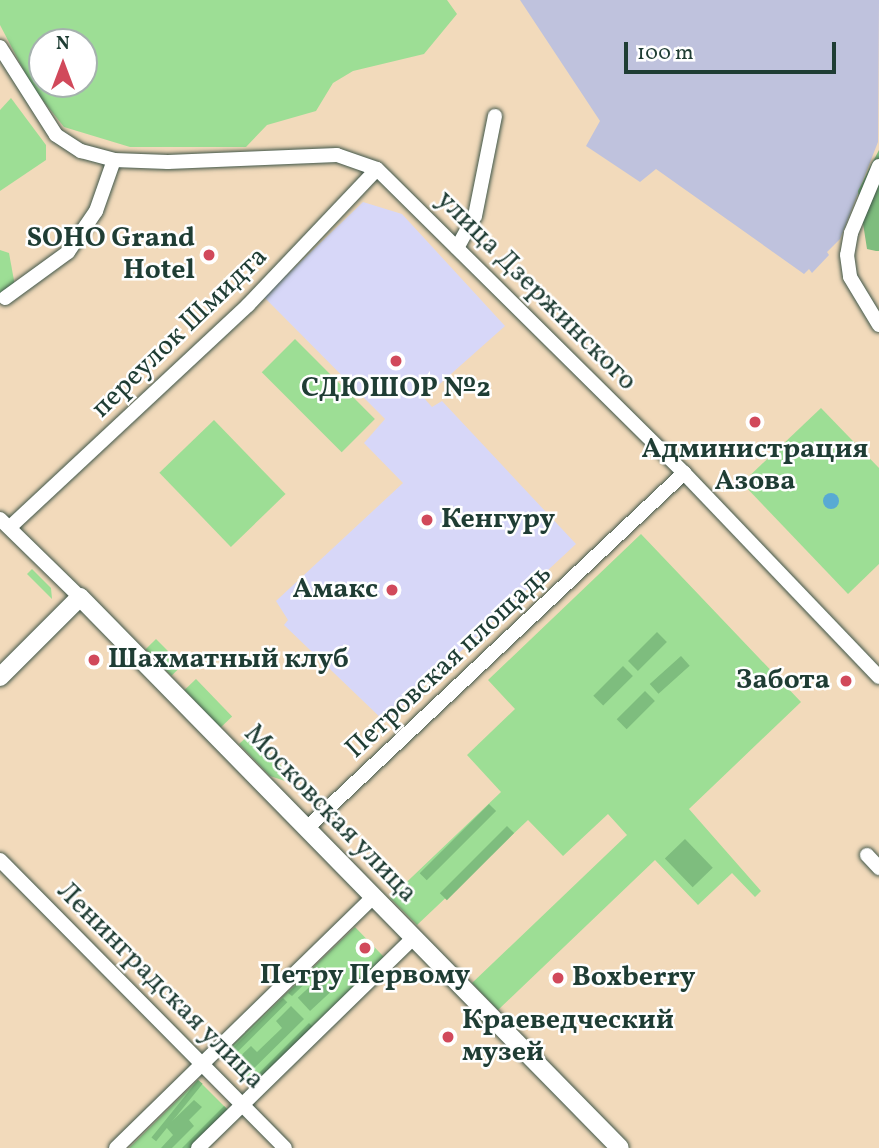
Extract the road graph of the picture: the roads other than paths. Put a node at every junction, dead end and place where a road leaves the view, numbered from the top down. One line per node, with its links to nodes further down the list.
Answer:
1 (0, 47): 3 (street, улица Дзержинского)
2 (495, 116): 6 (street)
3 (114, 160): 5 (street, улица Дзержинского); 7 (street)
4 (879, 166): 8 (street)
5 (377, 169): 6 (street, улица Дзержинского); 10 (street, переулок Шмидта)
6 (457, 248): 9 (street, улица Дзержинского)
7 (5, 298)
8 (879, 325)
9 (684, 472): 13 (street, улица Дзержинского); 14 (street, Петровская площадь)
10 (6, 523): 11 (street, Московская улица)
11 (80, 597): 12 (main road); 14 (main road, Московская улица)
12 (0, 677)
13 (879, 677)
14 (307, 828): 18 (main road, Московская улица)
15 (867, 855): 17 (street)
16 (0, 860): 20 (street, Ленинградская улица)
17 (879, 868)
18 (373, 897): 19 (main road, Московская улица); 20 (street)
19 (413, 938): 21 (street); 25 (main road, Московская улица)
20 (202, 1064): 21 (street, Ленинградская улица); 22 (street)
21 (243, 1105): 23 (street); 24 (street, Ленинградская улица)
22 (116, 1148)
23 (198, 1148)
24 (285, 1148)
25 (620, 1148)

